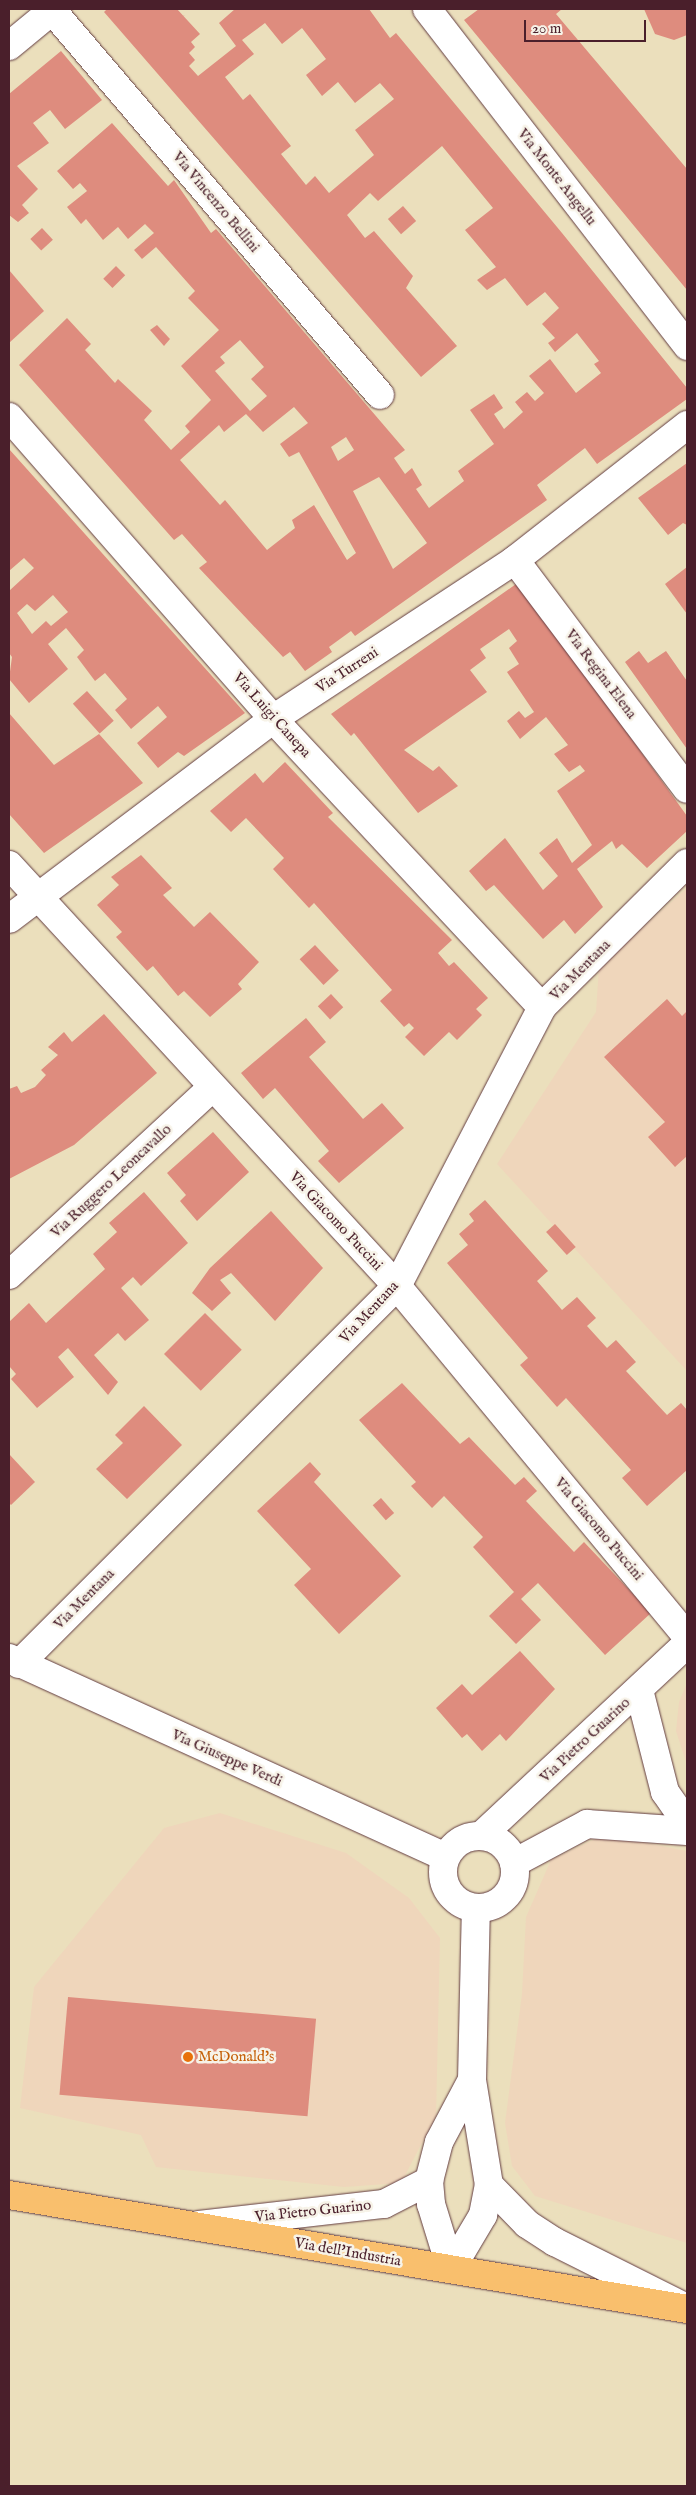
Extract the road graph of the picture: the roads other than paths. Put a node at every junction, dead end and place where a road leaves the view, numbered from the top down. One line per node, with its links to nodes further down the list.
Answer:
1 (52, 9): 3 (street); 5 (street, Via Vincenzo Bellini)
2 (431, 10): 4 (street, Via Monte Angellu)
3 (9, 46)
4 (687, 346)
5 (380, 395)
6 (9, 417): 9 (street, Via Luigi Canepa)
7 (687, 424): 8 (street, Via Turreni)
8 (515, 560): 9 (street, Via Turreni); 10 (street, Via Regina Elena)
9 (273, 719): 13 (street, Via Turreni); 15 (street, Via Luigi Canepa)
10 (687, 789)
11 (687, 863): 15 (street, Via Mentana)
12 (9, 865): 13 (street, Via Giacomo Puccini)
13 (39, 899): 14 (street, Via Turreni); 16 (street, Via Giacomo Puccini)
14 (9, 920)
15 (542, 1008): 18 (street, Via Mentana)
16 (213, 1088): 17 (street, Via Ruggero Leoncavallo); 18 (street, Via Giacomo Puccini)
17 (9, 1275)
18 (396, 1286): 19 (street, Via Giacomo Puccini); 21 (street, Via Mentana)
19 (687, 1636)
20 (687, 1644): 22 (street, Via Pietro Guarino)
21 (14, 1661): 26 (street, Via Giuseppe Verdi)
22 (639, 1690): 23 (street); 25 (street, Via Pietro Guarino)
23 (687, 1823)
24 (687, 1831): 27 (street)
25 (482, 1836): 26 (street); 27 (street)
26 (446, 1857): 28 (street)
27 (514, 1863): 28 (street)
28 (476, 1908): 29 (street)
29 (472, 2080): 30 (street); 31 (street)
30 (429, 2181): 33 (street, Via Pietro Guarino); 34 (street)
31 (489, 2185): 34 (street); 35 (street)
32 (9, 2195): 33 (main road, Via dell'Industria)
33 (193, 2226): 34 (main road, Via dell'Industria)
34 (452, 2269): 35 (main road, Via dell'Industria)
35 (687, 2308)

